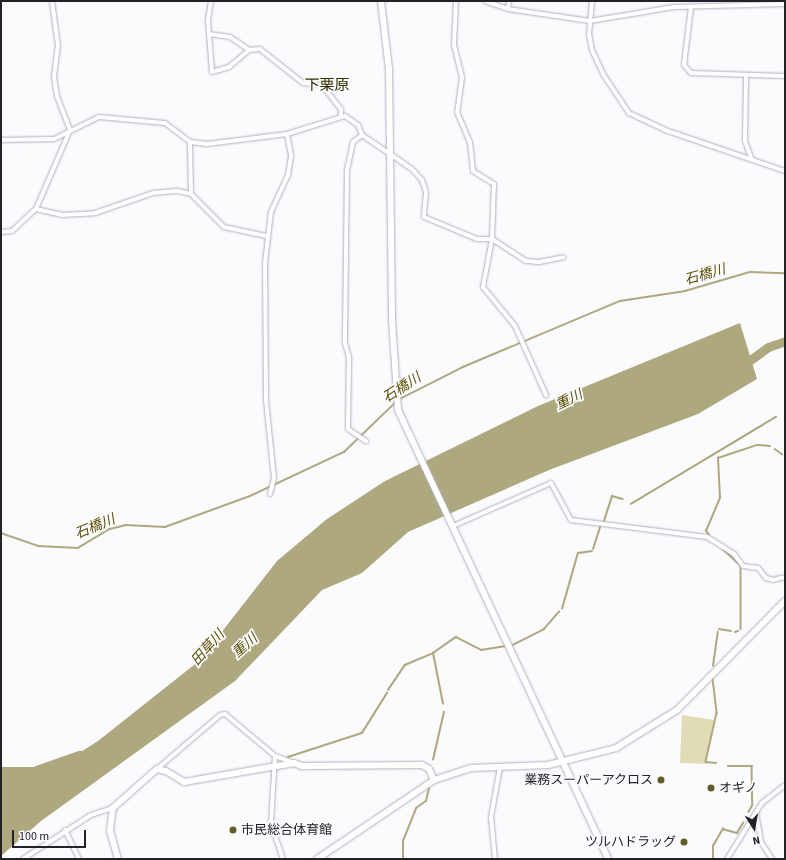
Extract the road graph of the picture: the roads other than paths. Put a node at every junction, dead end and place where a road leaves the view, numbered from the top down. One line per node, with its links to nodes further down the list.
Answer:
1 (52, 1): 18 (street)
2 (211, 1): 13 (street)
3 (381, 1): 23 (street)
4 (456, 1): 30 (street)
5 (485, 1): 11 (street)
6 (509, 1): 11 (street)
7 (592, 1): 12 (street)
8 (766, 3): 9 (street); 10 (street)
9 (785, 4)
10 (691, 7): 12 (street); 16 (street)
11 (508, 9): 12 (street)
12 (590, 21): 24 (street)
13 (209, 34): 14 (street); 14 (street)
14 (249, 50): 17 (street)
15 (785, 76): 16 (street)
16 (746, 77): 24 (street)
17 (341, 115): 19 (street); 20 (street)
18 (70, 130): 21 (street); 22 (street); 27 (street)
19 (287, 134): 22 (street); 29 (street)
20 (362, 135): 23 (street); 33 (street)
21 (1, 140)
22 (190, 142): 26 (street)
23 (389, 153): 30 (street); 35 (street)
24 (752, 160): 25 (street)
25 (785, 172)
26 (191, 194): 27 (street); 29 (street)
27 (36, 209): 28 (street)
28 (1, 232)
29 (266, 236): 34 (street)
30 (492, 239): 31 (street); 32 (street)
31 (564, 257)
32 (546, 395)
33 (366, 441)
34 (270, 494)
35 (452, 526): 36 (street); 39 (street)
36 (785, 577)
37 (785, 601): 39 (street)
38 (275, 756): 40 (street); 41 (street); 43 (street)
39 (563, 762): 42 (street); 55 (street)
40 (294, 763): 41 (street); 44 (street)
41 (276, 765): 43 (street); 52 (street)
42 (500, 767): 44 (street); 54 (street)
43 (156, 769): 46 (street)
44 (434, 780): 53 (street)
45 (785, 785): 47 (street)
46 (113, 808): 48 (street); 51 (street)
47 (756, 812): 56 (street); 57 (street)
48 (66, 830): 49 (street); 50 (street)
49 (23, 859)
50 (79, 859)
51 (118, 859)
52 (283, 859)
53 (317, 859)
54 (495, 859)
55 (608, 859)
56 (727, 859)
57 (772, 859)

